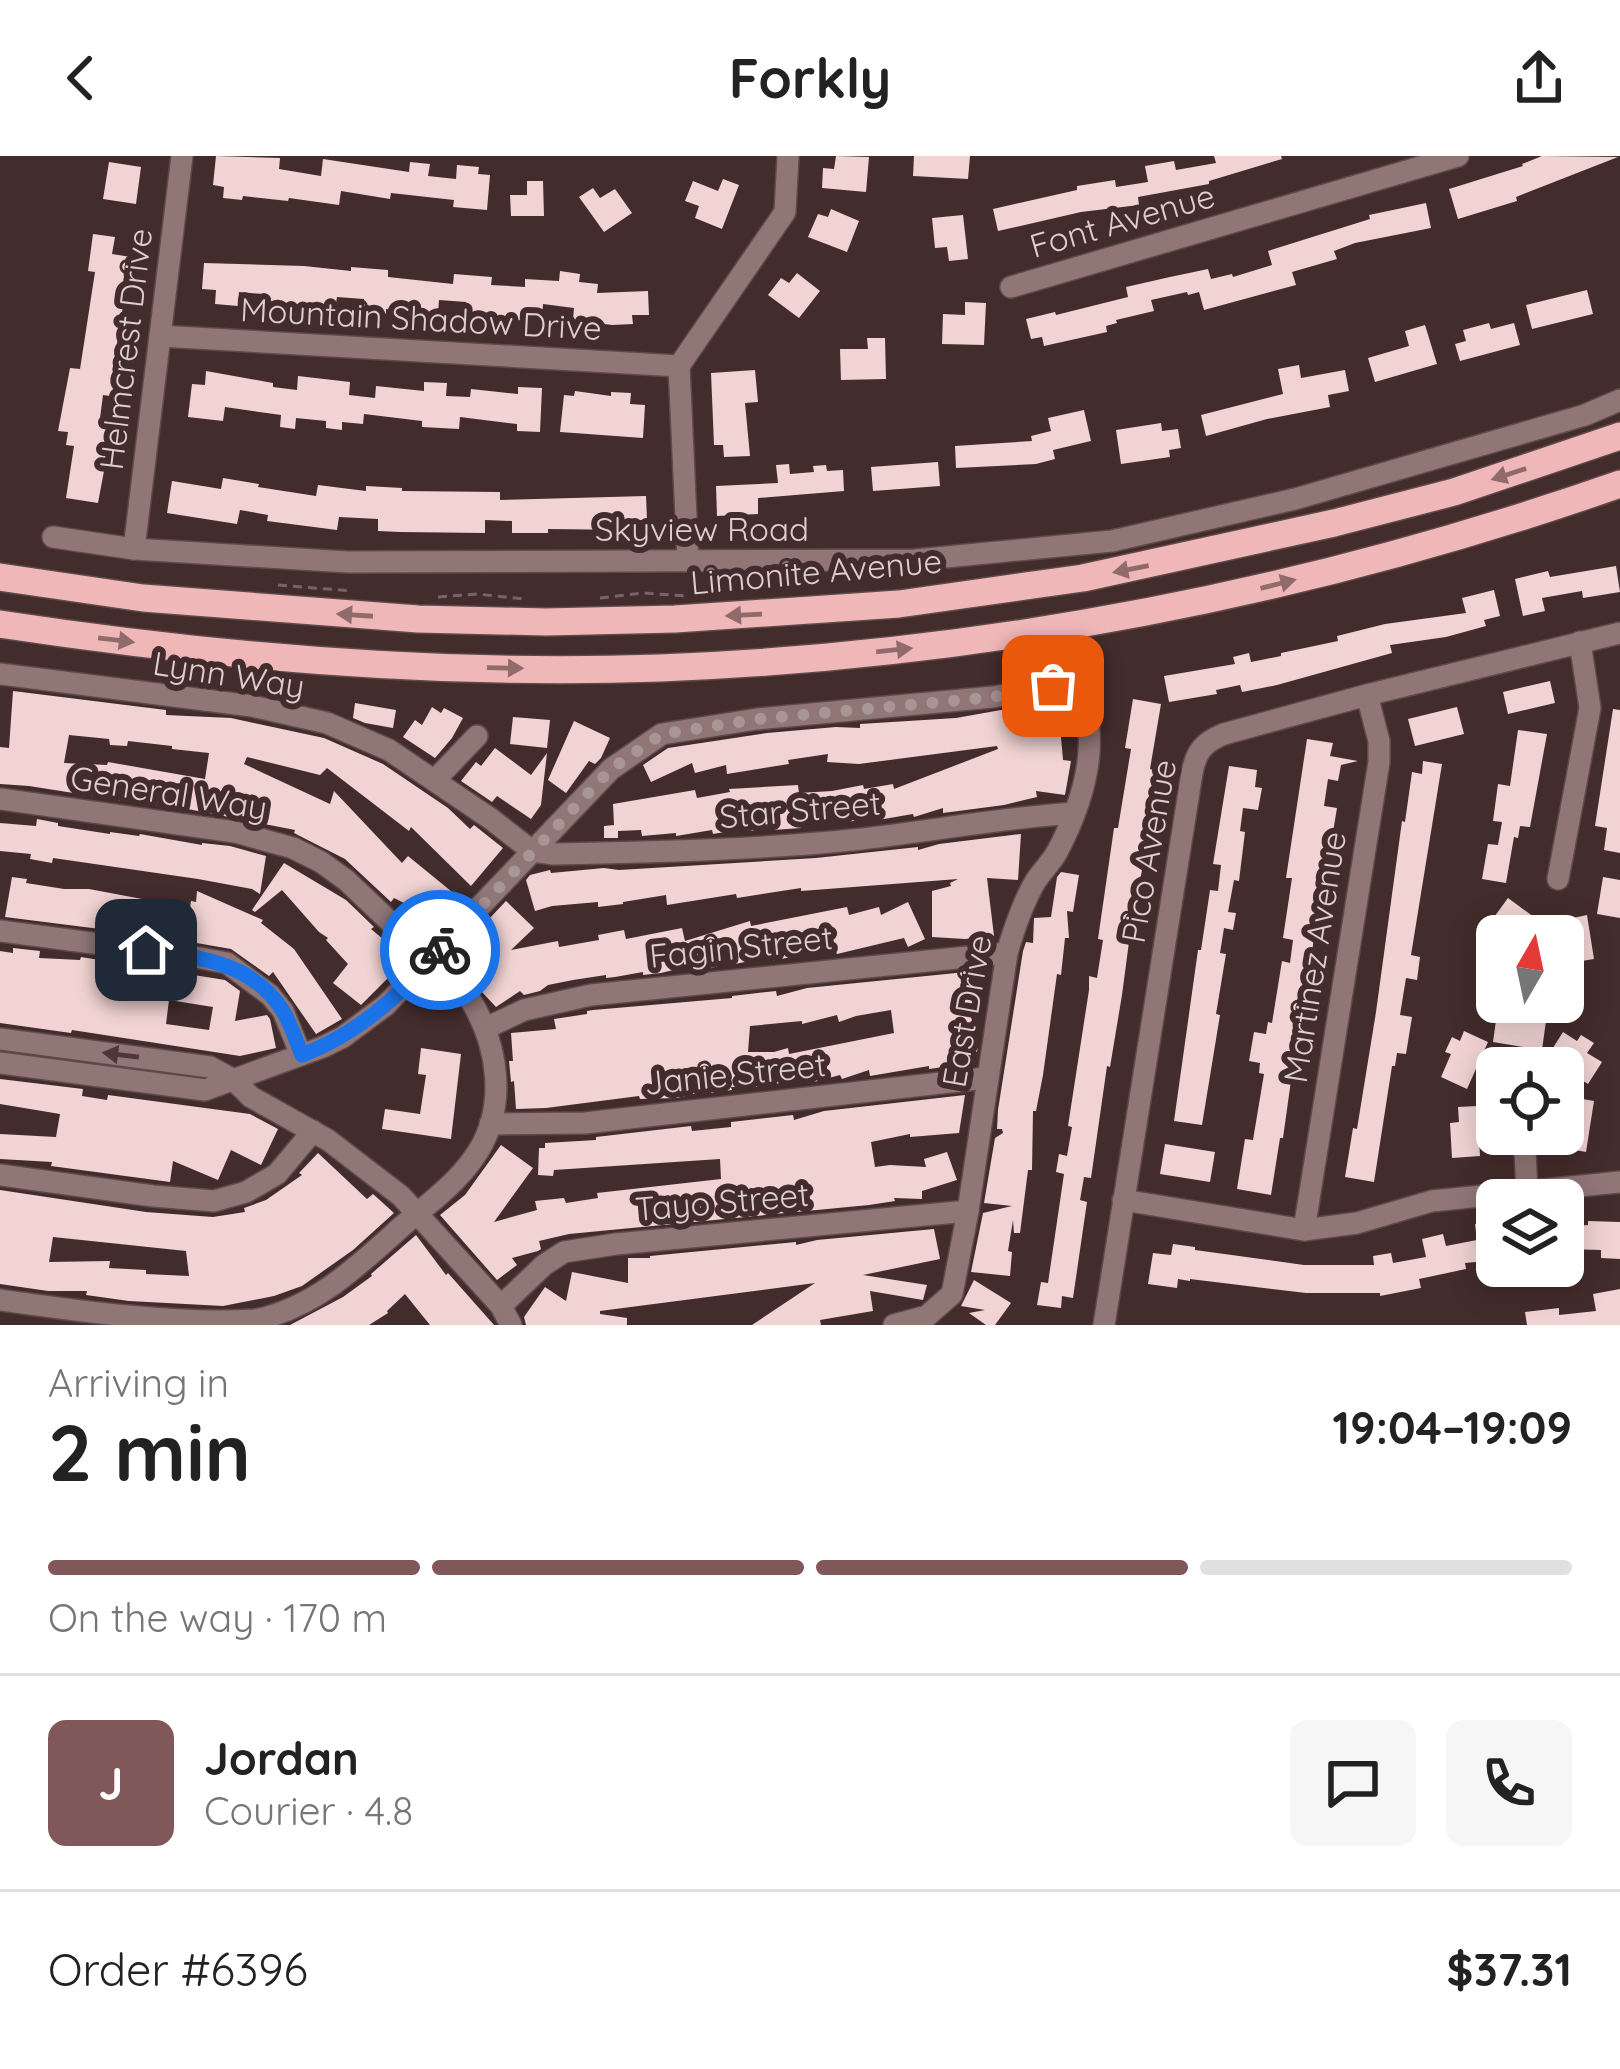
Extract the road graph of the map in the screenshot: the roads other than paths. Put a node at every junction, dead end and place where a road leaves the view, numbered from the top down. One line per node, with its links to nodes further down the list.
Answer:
1 (182, 156): 5 (street, Helmcrest Drive)
2 (788, 156): 6 (street)
3 (1458, 156): 4 (street, Font Avenue)
4 (1011, 287)
5 (160, 336): 6 (street, Mountain Shadow Drive); 11 (street, Helmcrest Drive)
6 (679, 367): 12 (street)
7 (1620, 400): 12 (street, Skyview Road)
8 (1620, 436): 13 (main road, Limonite Avenue, one-way to 13)
9 (1620, 484): 14 (main road, one-way to 9)
10 (53, 537): 11 (street, Skyview Road)
11 (134, 549): 12 (street, Skyview Road)
12 (688, 561)
13 (0, 577)
14 (0, 624)
15 (1620, 633): 16 (street, Pico Avenue)
16 (1580, 642): 18 (street, Pico Avenue); 24 (street)
17 (0, 674): 20 (street, Lynn Way)
18 (1367, 695): 40 (street, Pico Avenue); 43 (street, Martinez Avenue)
19 (477, 736): 20 (street)
20 (435, 780): 23 (street, Lynn Way)
21 (0, 800): 27 (street, General Way)
22 (1074, 814): 23 (street, Star Street); 23 (street, East Drive); 26 (street, East Drive)
23 (532, 851): 27 (street)
24 (1558, 879)
25 (0, 931): 30 (street)
26 (1007, 953): 28 (street, Fagin Street); 32 (street, East Drive)
27 (432, 959): 28 (street, General Way); 30 (street)
28 (486, 1028): 34 (street)
29 (0, 1039): 33 (street, one-way to 29)
30 (302, 1055): 33 (street)
31 (0, 1063): 33 (street)
32 (986, 1078): 34 (street, Janie Street); 41 (street, East Drive)
33 (234, 1080): 35 (street)
34 (490, 1124): 42 (street)
35 (313, 1131): 36 (street); 42 (street)
36 (0, 1174)
37 (1620, 1182): 38 (street)
38 (1584, 1185)
39 (1476, 1196): 43 (street)
40 (1123, 1200): 43 (street); 47 (street, Pico Avenue)
41 (968, 1210): 45 (street, Tayo Street); 46 (street, East Drive)
42 (418, 1213): 44 (street); 45 (street)
43 (1304, 1230)
44 (0, 1300)
45 (506, 1316)
46 (894, 1325)
47 (1104, 1325)

